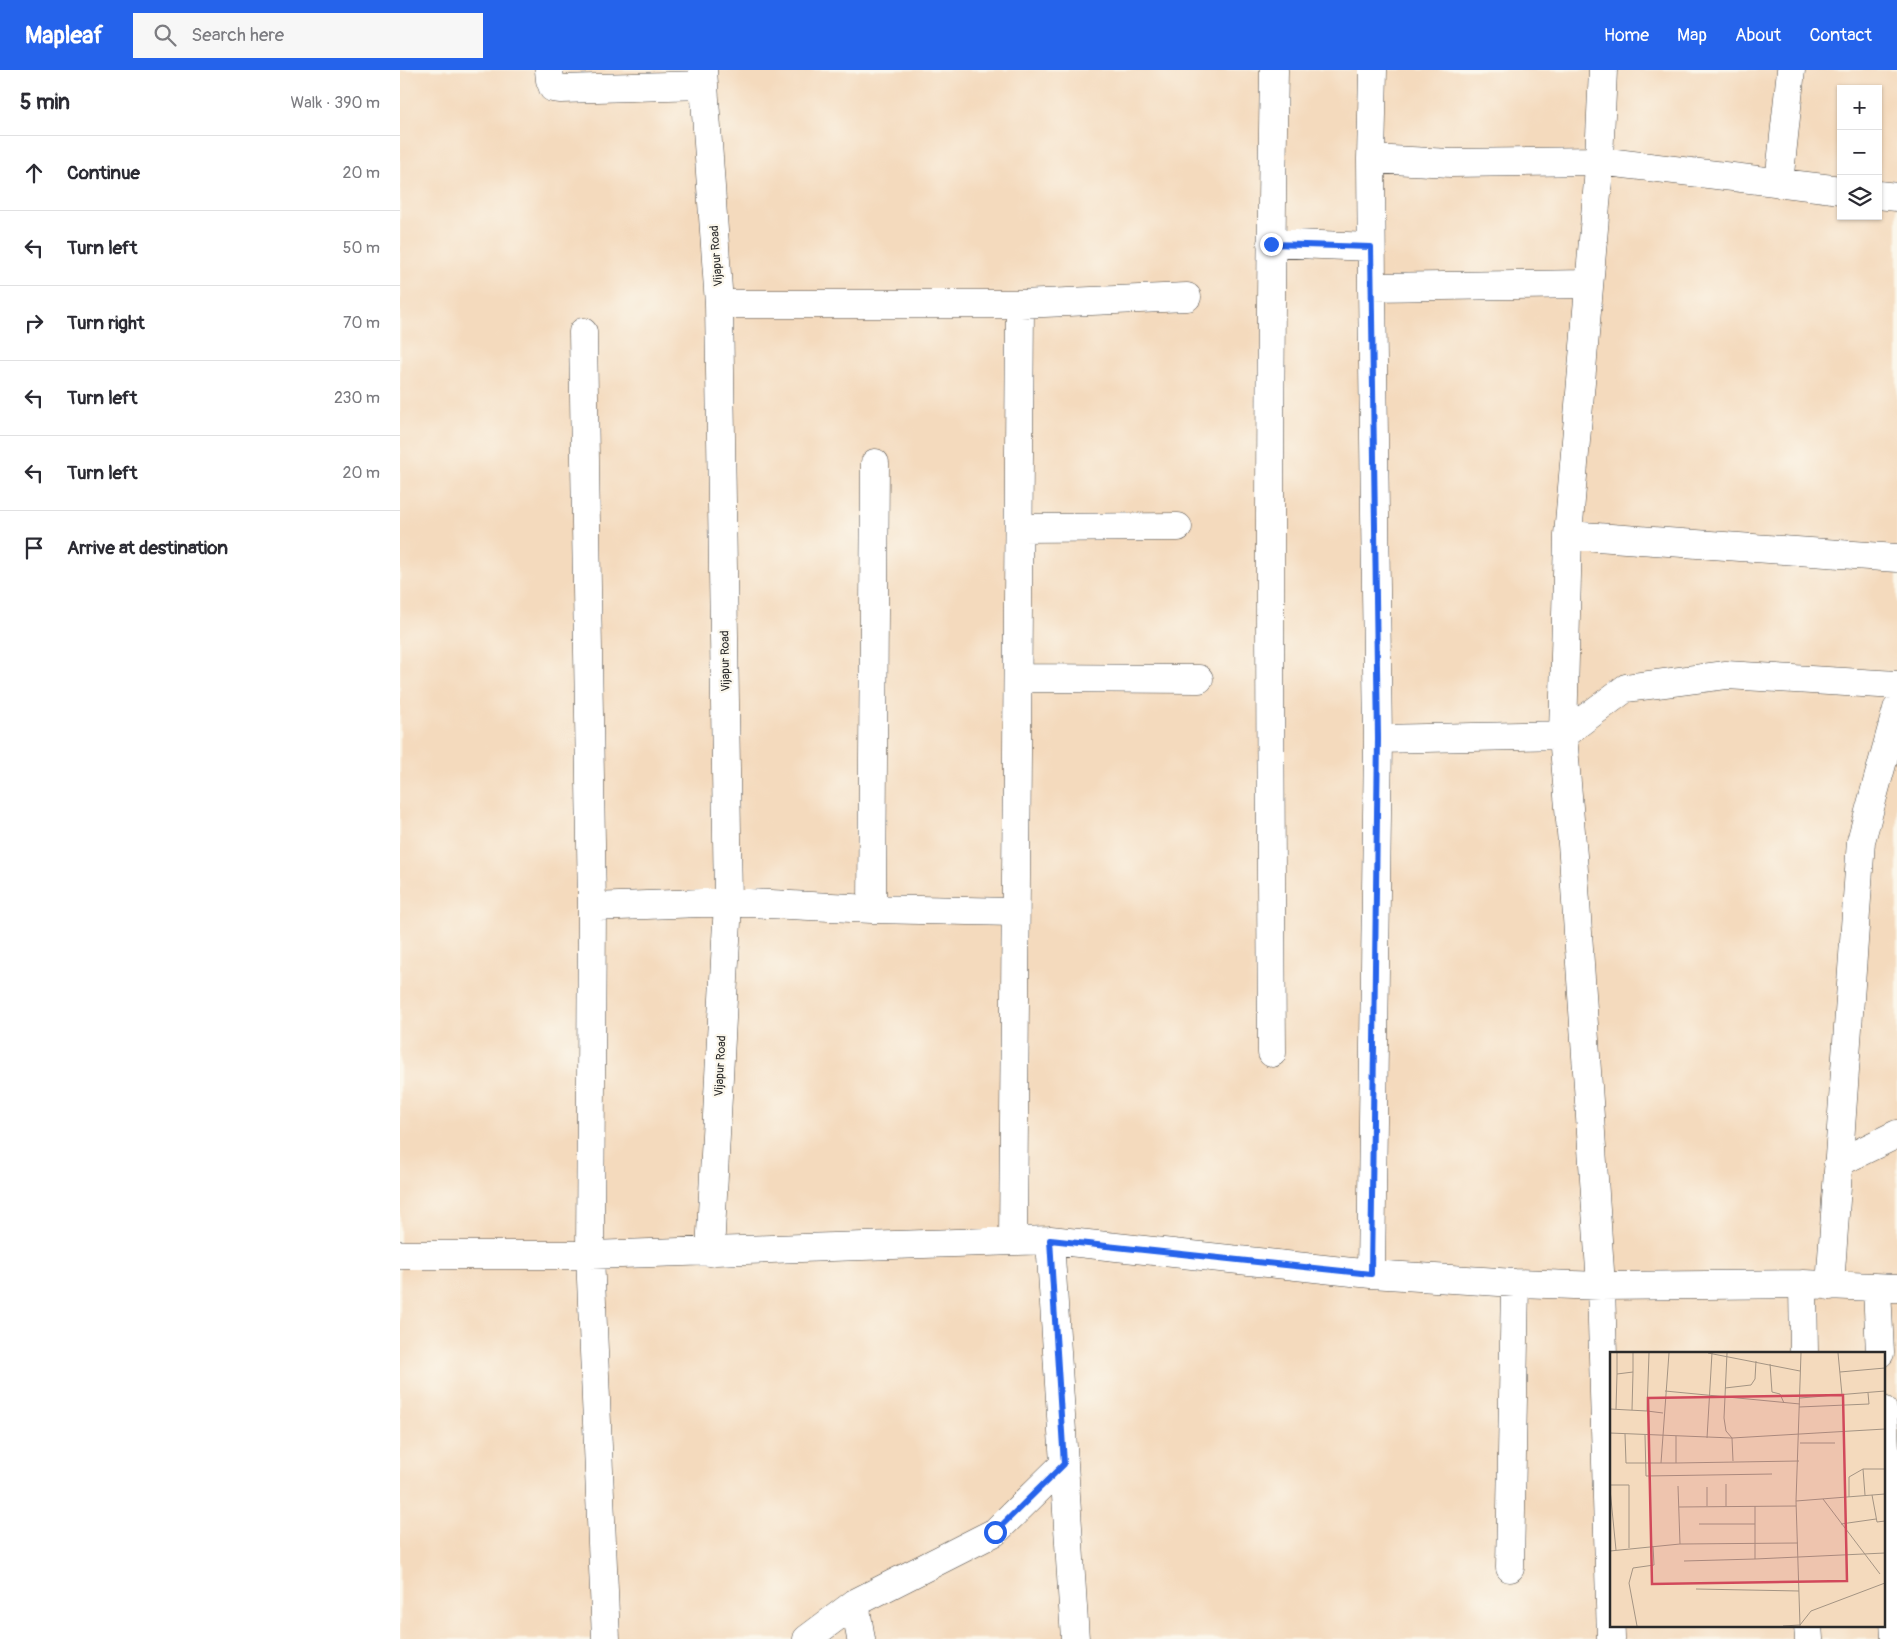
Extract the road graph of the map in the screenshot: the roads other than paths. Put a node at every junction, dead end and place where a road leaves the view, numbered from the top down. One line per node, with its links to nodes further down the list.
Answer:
1 (549, 70): 6 (street)
2 (1274, 70): 13 (street)
3 (1373, 70): 7 (street)
4 (1603, 70): 8 (street)
5 (1791, 70): 9 (street)
6 (703, 77): 18 (street, Vijapur Road)
7 (1371, 159): 8 (street); 14 (street)
8 (1598, 161): 9 (street); 15 (street)
9 (1779, 183): 10 (street)
10 (1837, 190)
11 (1882, 195): 12 (street)
12 (1897, 197)
13 (1271, 244): 14 (street); 36 (street)
14 (1371, 247): 16 (street)
15 (1589, 284): 16 (street); 24 (street)
16 (1372, 286): 31 (street)
17 (1187, 297): 19 (street)
18 (719, 304): 19 (street); 32 (street, Vijapur Road)
19 (1020, 304): 23 (street)
20 (584, 332): 33 (street)
21 (875, 463): 34 (street)
22 (1178, 527): 23 (street)
23 (1020, 528): 26 (street)
24 (1568, 535): 25 (street); 30 (street)
25 (1897, 558)
26 (1018, 678): 27 (street); 35 (street)
27 (1199, 679)
28 (1897, 685): 30 (street)
29 (1897, 708): 38 (street)
30 (1563, 735): 31 (street); 47 (street)
31 (1378, 738): 44 (street)
32 (728, 902): 33 (street); 34 (street); 41 (street, Vijapur Road)
33 (592, 907): 43 (street)
34 (872, 909): 35 (street)
35 (1014, 912): 40 (street)
36 (1272, 1053)
37 (1897, 1134): 38 (street)
38 (1838, 1163): 48 (street)
39 (1050, 1240): 40 (street); 44 (street); 53 (street)
40 (1013, 1241): 41 (street)
41 (710, 1252): 43 (street)
42 (400, 1255): 43 (street)
43 (590, 1255): 60 (street)
44 (1371, 1274): 45 (street)
45 (1515, 1283): 47 (street); 54 (street)
46 (1803, 1284): 47 (street); 48 (street); 50 (street)
47 (1601, 1286): 56 (street)
48 (1830, 1286): 49 (street)
49 (1887, 1288): 51 (street)
50 (1804, 1352)
51 (1880, 1352)
52 (1884, 1428): 59 (street)
53 (1064, 1464): 55 (street); 63 (street)
54 (1510, 1568)
55 (855, 1603): 61 (street); 62 (street)
56 (1610, 1604)
57 (1611, 1626): 64 (street)
58 (1808, 1626): 65 (street)
59 (1895, 1630)
60 (606, 1639)
61 (807, 1639)
62 (861, 1639)
63 (1075, 1639)
64 (1611, 1639)
65 (1809, 1639)

